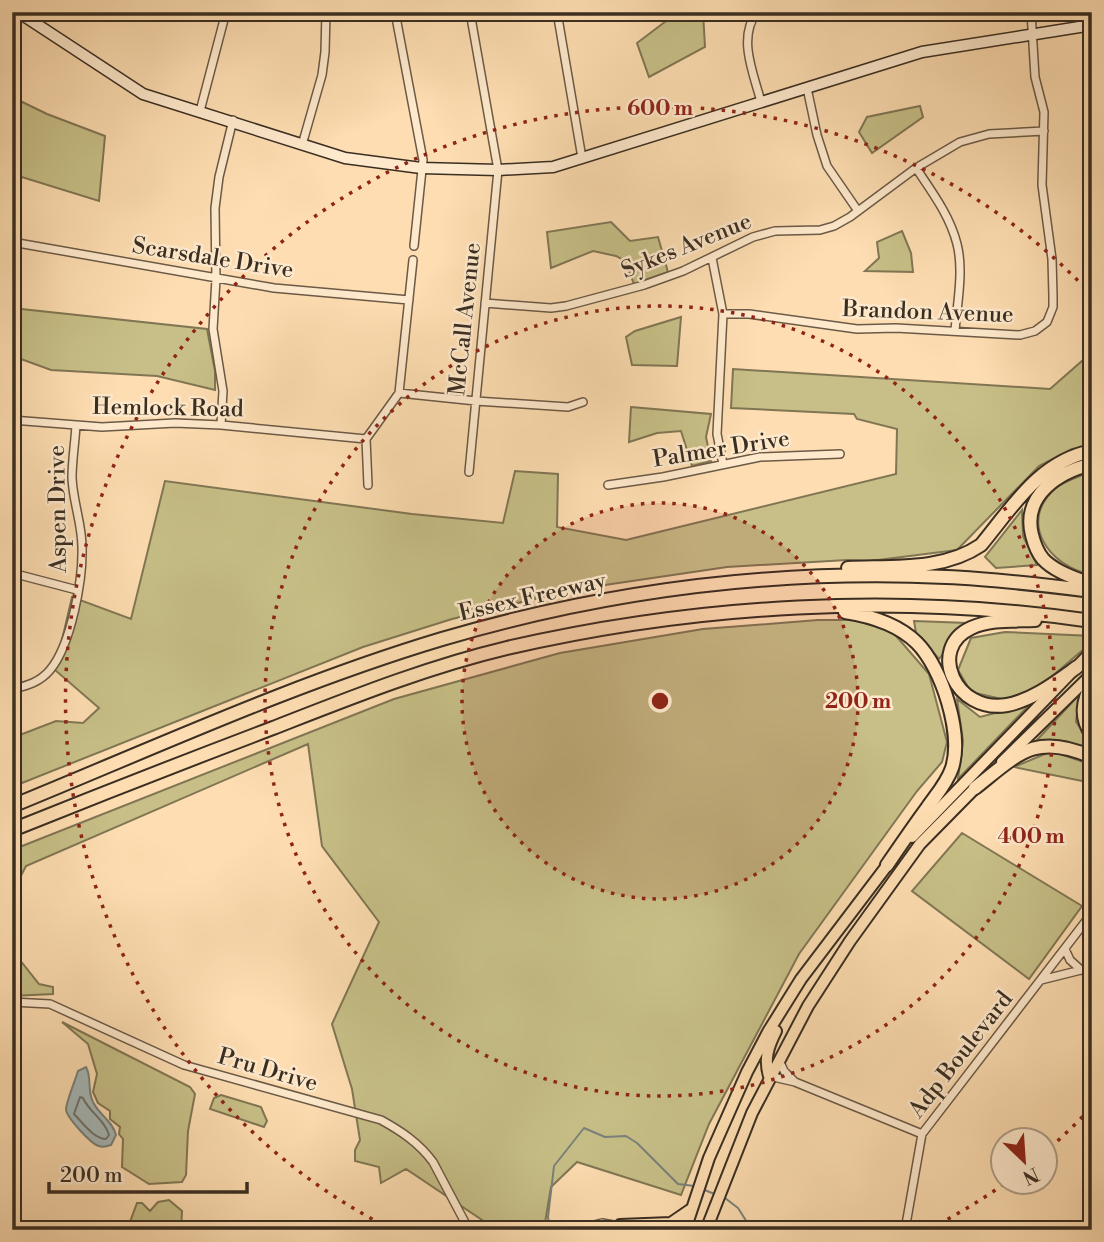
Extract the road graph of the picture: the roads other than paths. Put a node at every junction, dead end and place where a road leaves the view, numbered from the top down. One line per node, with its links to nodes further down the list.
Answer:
1 (18, 12): 14 (street)
2 (226, 12): 14 (street)
3 (326, 12): 17 (street)
4 (395, 12): 19 (street)
5 (470, 12): 21 (street, McCall Avenue)
6 (585, 12): 9 (street)
7 (757, 12): 13 (street)
8 (1031, 12): 11 (street, Brandon Avenue)
9 (557, 15): 18 (street)
10 (1092, 24): 11 (street)
11 (1033, 34): 12 (street); 16 (street, Brandon Avenue)
12 (807, 88): 13 (street); 22 (street)
13 (761, 102): 18 (street)
14 (200, 111): 15 (street)
15 (233, 120): 17 (street); 27 (street)
16 (1044, 131): 20 (street, Sykes Avenue); 31 (street, Brandon Avenue)
17 (302, 145): 19 (street)
18 (582, 158): 21 (street)
19 (421, 168): 21 (street); 24 (street)
20 (916, 168): 22 (street, Sykes Avenue); 31 (street)
21 (498, 170): 29 (street, McCall Avenue)
22 (858, 211): 25 (street, Sykes Avenue)
23 (12, 242): 27 (street, Scarsdale Drive)
24 (414, 246)
25 (712, 258): 29 (street, Sykes Avenue); 30 (street)
26 (413, 260): 28 (street)
27 (216, 279): 28 (street, Scarsdale Drive); 37 (street)
28 (409, 300): 32 (street)
29 (485, 303): 33 (street, McCall Avenue)
30 (723, 314): 31 (street, Brandon Avenue); 41 (street)
31 (955, 331)
32 (398, 393): 33 (street); 38 (street)
33 (476, 401): 34 (street); 43 (street, McCall Avenue)
34 (583, 402)
35 (12, 419): 36 (street, Hemlock Road)
36 (76, 425): 37 (street, Hemlock Road); 49 (street, Aspen Drive)
37 (221, 425): 38 (street, Hemlock Road)
38 (366, 439): 44 (street)
39 (1092, 451): 47 (highway)
40 (840, 454): 41 (street, Palmer Drive)
41 (723, 464): 45 (street, Palmer Drive)
42 (1092, 464): 48 (highway)
43 (469, 472)
44 (368, 485)
45 (608, 485)
46 (12, 573): 49 (street)
47 (741, 581): 50 (highway, Essex Freeway); 62 (highway, Essex Freeway)
48 (1092, 585)
49 (77, 590): 58 (street, Aspen Drive)
50 (1092, 591)
51 (768, 609): 52 (highway, Essex Freeway); 63 (highway, Essex Freeway); 64 (highway)
52 (1076, 619): 53 (highway, Essex Freeway); 55 (highway)
53 (1092, 621)
54 (1092, 651): 55 (main road)
55 (1077, 667): 64 (main road)
56 (1092, 674): 61 (main road)
57 (1092, 682): 59 (highway)
58 (12, 689)
59 (1092, 735)
60 (1092, 757): 61 (highway)
61 (975, 788): 73 (main road)
62 (12, 806)
63 (12, 830)
64 (887, 865): 68 (main road)
65 (1092, 905): 66 (street, Adp Boulevard)
66 (1090, 917): 67 (street, Adp Boulevard)
67 (1065, 949): 69 (street); 71 (street, Adp Boulevard)
68 (823, 950): 74 (main road); 77 (main road)
69 (1081, 970): 70 (street); 71 (street)
70 (1092, 972)
71 (1041, 981): 76 (street, Adp Boulevard)
72 (12, 1002): 80 (street, Pru Drive)
73 (779, 1059): 74 (main road); 75 (street)
74 (769, 1076): 75 (street); 79 (main road)
75 (794, 1082): 76 (street)
76 (922, 1134): 84 (street, Adp Boulevard)
77 (692, 1208): 78 (main road); 83 (main road)
78 (620, 1225): 81 (street); 82 (street)
79 (709, 1226)
80 (469, 1230)
81 (573, 1230)
82 (642, 1230)
83 (685, 1230)
84 (905, 1230)

